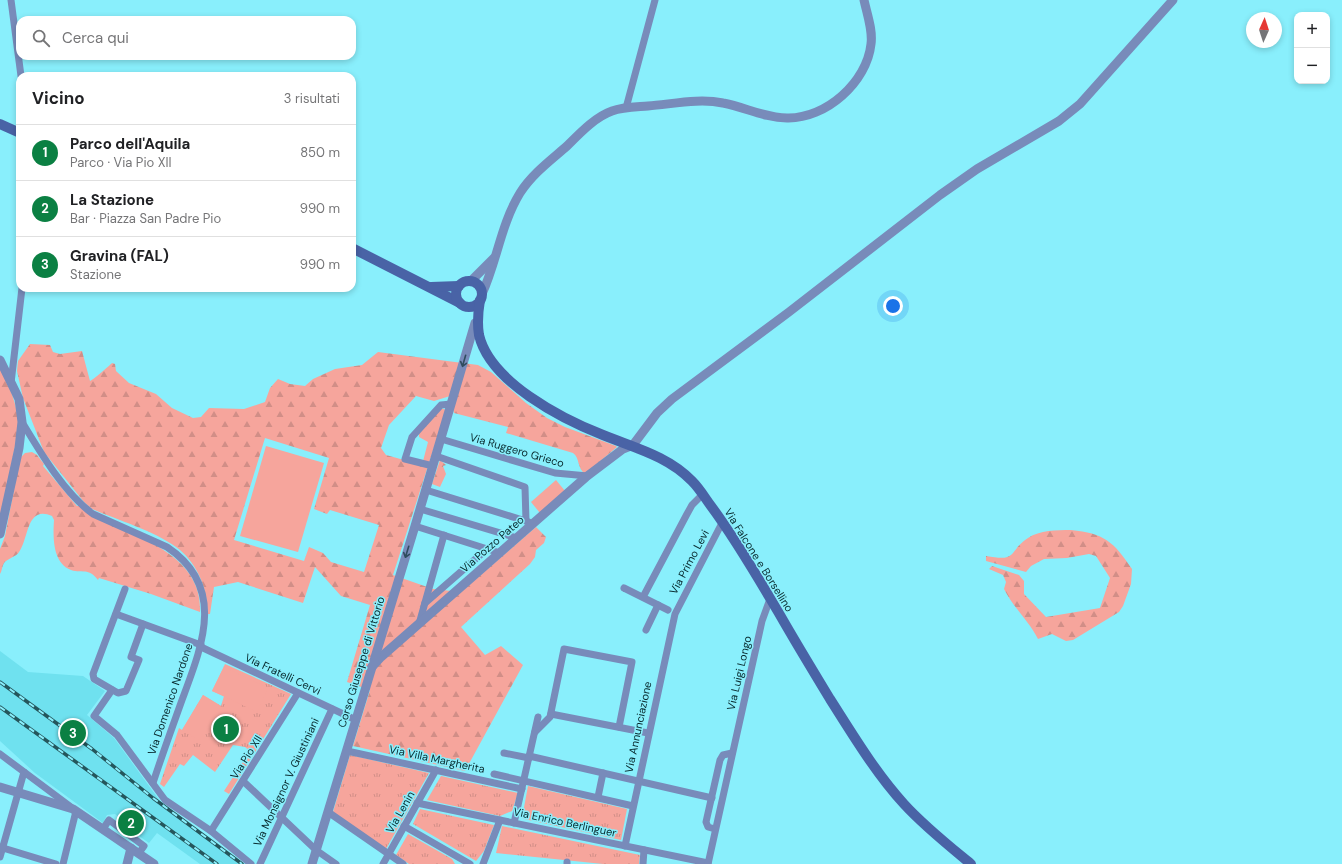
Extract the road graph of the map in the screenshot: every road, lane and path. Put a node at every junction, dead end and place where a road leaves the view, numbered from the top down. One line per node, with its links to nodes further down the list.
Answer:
1 (11, 0): 5 (street)
2 (655, 0): 8 (street)
3 (864, 0): 8 (street)
4 (1173, 0): 25 (street)
5 (16, 38)
6 (19, 60): 7 (street)
7 (20, 72)
8 (626, 108): 12 (street)
9 (0, 124): 10 (main road)
10 (16, 131)
11 (356, 250): 15 (main road)
12 (495, 257): 13 (street); 17 (street)
13 (471, 282): 14 (main road); 17 (main road)
14 (459, 286): 15 (main road); 18 (main road)
15 (428, 287): 18 (main road)
16 (22, 292): 21 (street)
17 (481, 297): 18 (main road); 19 (main road, Via Falcone e Borsellino)
18 (462, 304): 19 (main road, Via Falcone e Borsellino)
19 (477, 326): 22 (street, Corso Giuseppe di Vittorio, one-way to 22); 25 (main road, Via Falcone e Borsellino)
20 (0, 360): 21 (street)
21 (12, 383): 23 (street)
22 (451, 404): 24 (street, Corso Giuseppe di Vittorio); 27 (street)
23 (22, 422): 35 (street); 52 (street, Via Domenico Nardone)
24 (441, 439): 26 (street, Corso Giuseppe di Vittorio); 28 (street, Via Ruggero Grieco)
25 (633, 445): 28 (street, Via Pozzo Pateo); 30 (main road, Via Falcone e Borsellino)
26 (436, 456): 27 (street, Corso Giuseppe di Vittorio); 33 (street)
27 (433, 466): 29 (street, Corso Giuseppe di Vittorio)
28 (588, 476): 33 (street, Via Pozzo Pateo)
29 (426, 490): 31 (street, Corso Giuseppe di Vittorio); 33 (street)
30 (703, 494): 32 (main road, Via Falcone e Borsellino); 42 (street)
31 (420, 509): 34 (street, Corso Giuseppe di Vittorio); 37 (street)
32 (723, 521): 43 (main road, Via Falcone e Borsellino); 48 (street, Via Primo Levi)
33 (530, 522): 37 (street, Via Pozzo Pateo)
34 (415, 526): 36 (street); 53 (street, Corso Giuseppe di Vittorio, one-way to 53)
35 (0, 534)
36 (444, 535): 38 (street); 44 (street)
37 (517, 538): 39 (street, Via Pozzo Pateo)
38 (487, 549): 39 (street); 44 (street, Via Pozzo Pateo)
39 (500, 553): 50 (street, Via Pozzo Pateo)
40 (624, 588): 42 (street)
41 (125, 589): 47 (street)
42 (643, 597): 45 (street)
43 (770, 599): 65 (street, Via Luigi Longo); 113 (main road, Via Falcone e Borsellino)
44 (425, 603): 50 (street)
45 (658, 605): 46 (street); 51 (street)
46 (668, 610)
47 (116, 614): 49 (street, Via Fratelli Cervi); 54 (street)
48 (675, 614): 62 (street, Via Annunciazione)
49 (143, 624): 52 (street, Via Fratelli Cervi); 54 (street)
50 (419, 624): 53 (street, Via Pozzo Pateo)
51 (646, 630)
52 (201, 646): 55 (street, Via Fratelli Cervi); 75 (street, Via Domenico Nardone)
53 (371, 668): 59 (street, Corso Giuseppe di Vittorio)
54 (112, 690): 75 (street)
55 (298, 693): 56 (street, Via Fratelli Cervi); 72 (street, Via Pio XII)
56 (332, 709): 59 (street, Via Fratelli Cervi); 85 (street, Via Monsignor V. Giustiniani)
57 (551, 714): 60 (street); 60 (street); 61 (street)
58 (538, 717): 61 (street)
59 (356, 720): 63 (street, Corso Giuseppe di Vittorio)
60 (619, 727): 62 (street)
61 (535, 732): 67 (street)
62 (648, 733): 74 (street, Via Annunciazione)
63 (347, 751): 68 (street, Via Villa Margherita); 84 (street, Corso Giuseppe di Vittorio)
64 (504, 753): 67 (street)
65 (732, 753): 80 (street); 89 (street, Via Luigi Longo)
66 (0, 754): 69 (street)
67 (529, 757): 70 (street); 73 (street)
68 (436, 770): 77 (street, Via Villa Margherita); 81 (street, Via Lenin)
69 (24, 772): 78 (street); 83 (street)
70 (603, 773): 74 (street); 79 (street)
71 (494, 774): 73 (street, Via Villa Margherita)
72 (243, 781): 85 (street); 91 (street, Via Pio XII)
73 (524, 781): 77 (street); 79 (street, Via Villa Margherita)
74 (639, 782): 80 (street); 82 (street, Via Annunciazione)
75 (152, 783): 91 (street)
76 (0, 787): 78 (street)
77 (522, 789): 87 (street)
78 (19, 792): 83 (street); 93 (street)
79 (598, 798): 82 (street, Via Villa Margherita)
80 (712, 798): 89 (street)
81 (417, 803): 86 (street, Via Enrico Berlinguer); 88 (street, Via Lenin)
82 (633, 806): 92 (street, Via Annunciazione)
83 (75, 810): 90 (street); 101 (street)
84 (328, 812): 94 (street, Corso Giuseppe di Vittorio); 97 (street)
85 (281, 819): 94 (street); 105 (street, Via Monsignor V. Giustiniani)
86 (500, 820): 87 (street, Via Enrico Berlinguer); 111 (street)
87 (514, 823): 92 (street, Via Enrico Berlinguer)
88 (404, 826): 97 (street, Via Lenin); 110 (street)
89 (715, 828): 99 (street, Via Luigi Longo)
90 (103, 829): 96 (street); 96 (street)
91 (211, 831): 104 (street)
92 (625, 846): 95 (street, Via Enrico Berlinguer)
93 (1, 847): 98 (street); 100 (street)
94 (316, 850): 106 (street, Corso Giuseppe di Vittorio); 107 (street)
95 (644, 850): 99 (street, Via Enrico Berlinguer); 112 (street)
96 (135, 851): 102 (street); 103 (street)
97 (388, 854): 108 (street, Via Lenin); 109 (street)
98 (0, 857)
99 (708, 863)
100 (56, 864)
101 (63, 864)
102 (127, 864)
103 (154, 864)
104 (251, 864)
105 (260, 864)
106 (312, 864)
107 (336, 864)
108 (383, 864)
109 (403, 864)
110 (470, 864)
111 (483, 864)
112 (643, 864)
113 (971, 864)

